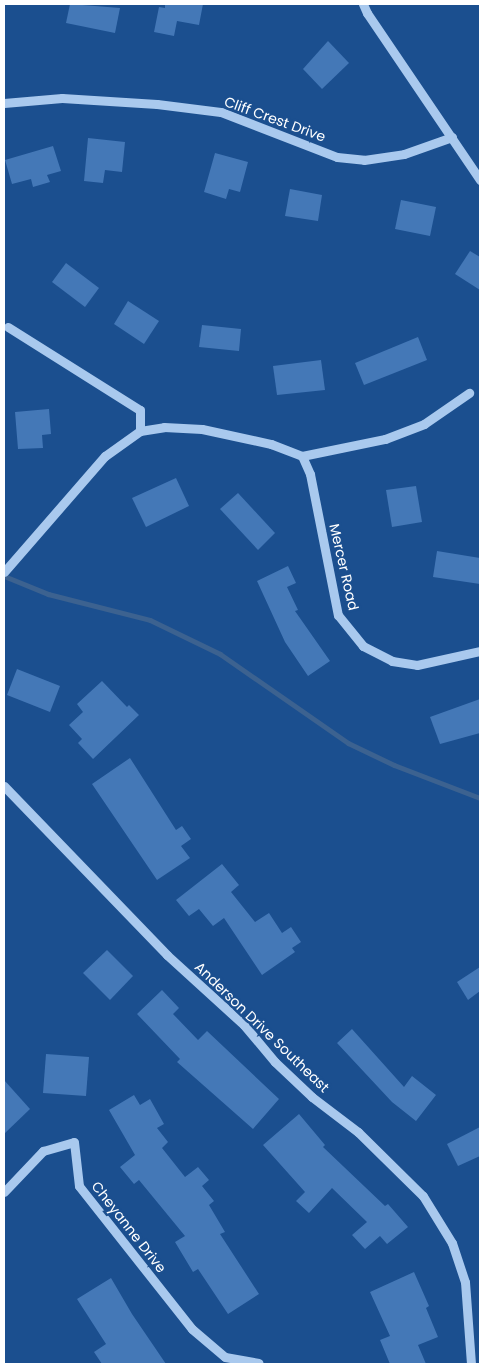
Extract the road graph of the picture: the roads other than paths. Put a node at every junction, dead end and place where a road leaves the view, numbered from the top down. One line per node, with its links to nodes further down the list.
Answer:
1 (363, 4): 3 (street)
2 (4, 103): 3 (street, Cliff Crest Drive)
3 (452, 137): 4 (street)
4 (480, 180)
5 (8, 327): 7 (street)
6 (469, 393): 8 (street)
7 (140, 431): 8 (street); 9 (street)
8 (302, 456): 10 (street, Mercer Road)
9 (4, 572)
10 (480, 652)
11 (4, 786): 14 (street, Anderson Drive Southeast)
12 (4, 1192): 13 (street, Cheyanne Drive)
13 (258, 1363)
14 (471, 1364)

